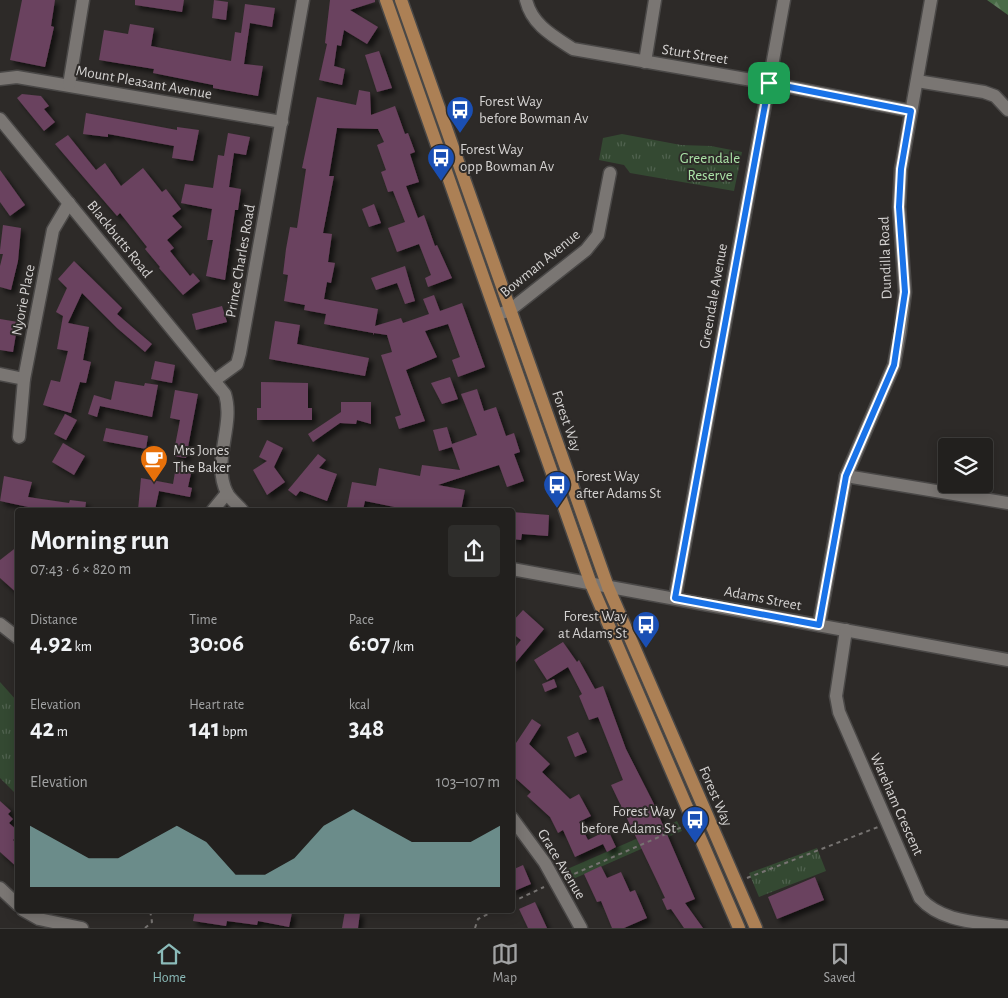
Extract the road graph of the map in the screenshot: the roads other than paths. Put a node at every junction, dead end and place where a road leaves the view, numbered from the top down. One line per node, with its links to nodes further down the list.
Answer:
1 (83, 0): 13 (street)
2 (303, 0): 17 (street, Prince Charles Road)
3 (386, 0): 21 (main road, Forest Way)
4 (401, 0): 20 (main road, Forest Way)
5 (526, 0): 9 (street, Sturt Street)
6 (655, 0): 9 (street)
7 (784, 0): 12 (street, Greendale Avenue)
8 (931, 0): 11 (street, Dundilla Road)
9 (644, 62): 12 (street, Sturt Street)
10 (0, 79): 13 (street, Mount Pleasant Avenue)
11 (916, 81): 14 (street); 15 (street, Dundilla Road)
12 (769, 83): 15 (street, Sturt Street); 34 (street, Greendale Avenue)
13 (69, 86): 17 (street, Mount Pleasant Avenue)
14 (1008, 110)
15 (911, 111): 26 (street, Dundilla Road)
16 (0, 119): 19 (street, Blackbutts Road)
17 (282, 122): 24 (street, Prince Charles Road)
18 (610, 173): 20 (street, Bowman Avenue)
19 (69, 203): 23 (street, Nyorie Place); 24 (street, Blackbutts Road)
20 (510, 310): 21 (street, Bowman Avenue); 33 (main road, Forest Way)
21 (496, 315): 32 (main road, Forest Way)
22 (0, 374): 23 (street)
23 (24, 379): 25 (street, Nyorie Place)
24 (215, 380): 27 (street)
25 (18, 437)
26 (846, 476): 28 (street); 36 (street, Dundilla Road)
27 (227, 493): 29 (street); 30 (street)
28 (1008, 503)
29 (215, 508)
30 (240, 508)
31 (515, 570): 32 (street, Adams Street)
32 (591, 584): 33 (street, Adams Street); 46 (main road, Forest Way)
33 (608, 587): 34 (street, Adams Street); 47 (main road, Forest Way)
34 (675, 598): 36 (street, Adams Street)
35 (0, 624): 38 (street)
36 (819, 625): 37 (street, Adams Street)
37 (846, 630): 39 (street, Adams Street); 48 (street, Wareham Crescent)
38 (15, 636)
39 (1008, 660)
40 (515, 822): 45 (street, Grace Avenue)
41 (1, 891): 42 (street)
42 (15, 903)
43 (28, 913): 44 (street)
44 (82, 928)
45 (581, 928)
46 (739, 928)
47 (756, 928)
48 (1008, 928)

